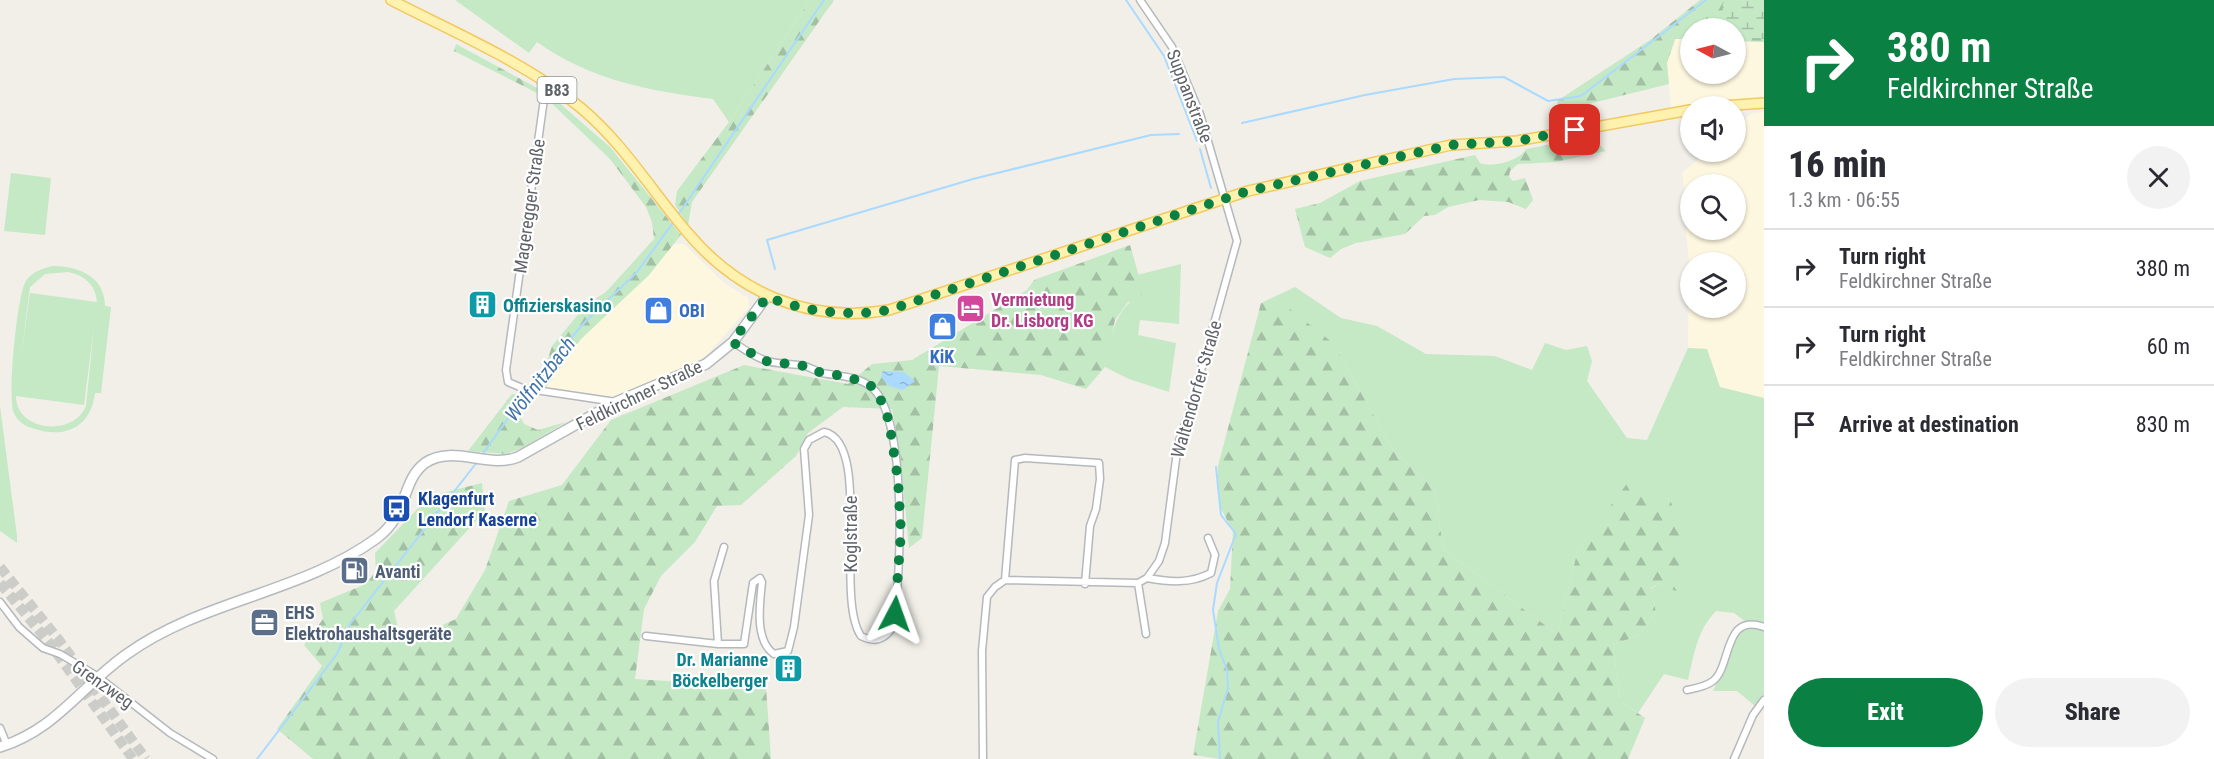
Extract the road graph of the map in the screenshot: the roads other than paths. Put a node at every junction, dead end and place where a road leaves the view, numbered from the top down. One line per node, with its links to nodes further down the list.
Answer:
1 (391, 0): 8 (main road, B83)
2 (1140, 0): 7 (street, Suppanstraße)
3 (544, 99): 10 (street, Mageregger Straße)
4 (1764, 103): 5 (main road)
5 (1746, 104)
6 (1680, 112): 7 (main road, B83)
7 (1226, 198): 8 (main road, B83); 13 (street, Waltendorfer Straße)
8 (767, 297): 9 (street, Feldkirchner Straße)
9 (732, 342): 10 (street, Feldkirchner Straße); 21 (street, Koglstraße)
10 (616, 402): 22 (street, Feldkirchner Straße)
11 (1208, 538): 13 (street)
12 (724, 547): 21 (street)
13 (1147, 578): 15 (street)
14 (1005, 580): 16 (street); 16 (street); 28 (street)
15 (1138, 583): 16 (street); 19 (street)
16 (1085, 584)
17 (0, 602): 22 (street, Grenzweg)
18 (1764, 627): 23 (street)
19 (1146, 634)
20 (646, 636): 21 (street, Koglstraße)
21 (718, 644)
22 (97, 676): 26 (street, Feldkirchner Straße); 27 (street, Grenzweg)
23 (1687, 690)
24 (1764, 700): 29 (street)
25 (0, 728): 26 (street)
26 (4, 746)
27 (213, 759)
28 (983, 759)
29 (1734, 759)

